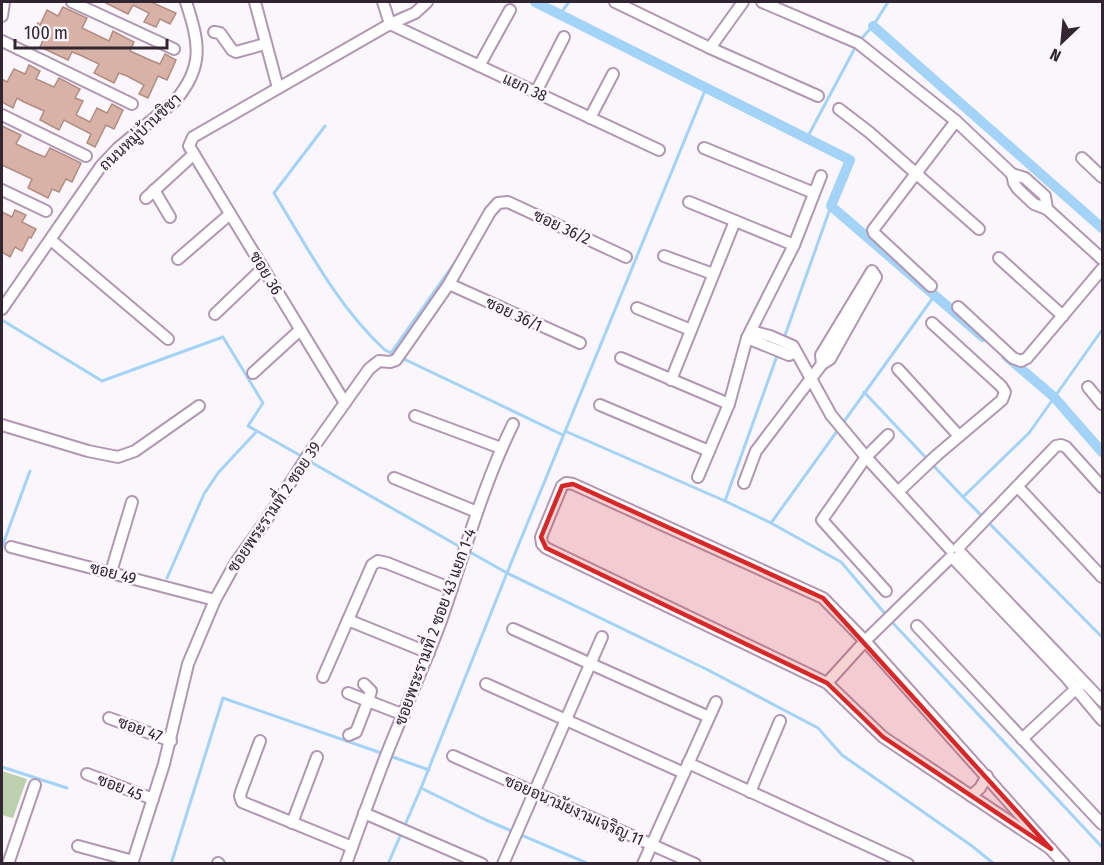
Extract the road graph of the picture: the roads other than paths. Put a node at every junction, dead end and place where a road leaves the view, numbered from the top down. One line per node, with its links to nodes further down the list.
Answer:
1 (4, 2): 12 (street)
2 (72, 2): 19 (street)
3 (186, 2): 49 (street, ถนนหมู่บ้านชิชา)
4 (255, 2): 17 (street)
5 (383, 2): 13 (street)
6 (427, 2): 13 (street)
7 (615, 2): 18 (street)
8 (743, 2): 9 (street); 18 (street)
9 (753, 2)
10 (762, 2): 29 (street)
11 (510, 10): 20 (street)
12 (2, 16)
13 (390, 24): 20 (street, แยก 38); 22 (street)
14 (214, 32): 17 (street)
15 (564, 37): 23 (street)
16 (2, 41): 25 (street)
17 (265, 44): 22 (street)
18 (710, 48): 24 (street)
19 (174, 49)
20 (479, 66): 23 (street, แยก 38)
21 (613, 74): 28 (street)
22 (278, 88): 32 (street, ซอย 36)
23 (536, 92): 28 (street, แยก 38)
24 (818, 96)
25 (132, 104)
26 (839, 109): 35 (street)
27 (2, 115): 33 (street)
28 (590, 118): 31 (street, แยก 38)
29 (956, 121): 35 (street); 36 (street)
30 (704, 148): 40 (street)
31 (659, 150)
32 (194, 154): 45 (street, ซอย 36); 46 (street)
33 (86, 156)
34 (1082, 158): 38 (street)
35 (915, 174): 48 (street); 60 (street)
36 (1012, 174): 43 (street); 43 (street)
37 (821, 176): 40 (street)
38 (1102, 177)
39 (2, 190): 44 (street)
40 (814, 193): 50 (street)
41 (689, 202): 47 (street)
42 (498, 203): 51 (street, ซอย 36/2); 59 (street, ซอยพระรามที่ 2 ซอย 39)
43 (1047, 209): 55 (street)
44 (46, 211)
45 (230, 214): 54 (street); 56 (street, ซอย 36)
46 (170, 216)
47 (735, 221): 50 (street); 58 (street)
48 (979, 229)
49 (51, 240): 63 (street, ถนนหมู่บ้านชิชา); 70 (street)
50 (794, 245): 69 (street)
51 (626, 256)
52 (664, 256): 58 (street)
53 (999, 258): 65 (street)
54 (178, 259)
55 (1102, 259)
56 (263, 268): 64 (street); 67 (street, ซอย 36)
57 (1102, 269): 65 (street)
58 (713, 274): 68 (street)
59 (449, 284): 71 (street, ซอย 36/1); 79 (street, ซอยพระรามที่ 2 ซอย 39)
60 (931, 286)
61 (958, 307): 65 (street)
62 (637, 308): 68 (street)
63 (2, 309)
64 (215, 314)
65 (1063, 316)
66 (932, 323): 88 (street)
67 (300, 330): 75 (street); 79 (street, ซอย 36)
68 (691, 330): 77 (street)
69 (749, 334): 76 (street); 80 (street)
70 (168, 339)
71 (580, 344)
72 (621, 358): 77 (street)
73 (822, 364): 73 (street); 76 (street)
74 (898, 369): 88 (street)
75 (253, 373)
76 (810, 379): 91 (street); 94 (street)
77 (671, 380): 80 (street)
78 (1088, 387): 81 (street)
79 (345, 403): 106 (street, ซอยพระรามที่ 2 ซอย 39)
80 (729, 404): 90 (street)
81 (1102, 404)
82 (600, 405): 90 (street)
83 (199, 406): 86 (street)
84 (415, 416): 89 (street)
85 (513, 424): 89 (street, ซอยพระรามที่ 2 ซอย 43 แยก 1-4)
86 (2, 425)
87 (888, 435): 91 (street)
88 (959, 436): 97 (street)
89 (501, 448): 99 (street, ซอยพระรามที่ 2 ซอย 43 แยก 1-4)
90 (709, 451): 92 (street)
91 (866, 457): 97 (street); 105 (street)
92 (699, 477)
93 (394, 478): 99 (street)
94 (744, 483)
95 (1018, 488): 96 (street); 101 (street); 103 (street)
96 (1102, 488)
97 (899, 491): 101 (street)
98 (132, 502): 102 (street)
99 (477, 512): 104 (street, ซอยพระรามที่ 2 ซอย 43 แยก 1-4)
100 (11, 547): 102 (street, ซอย 49)
101 (955, 553): 111 (street); 118 (street)
102 (111, 572): 106 (street, ซอย 49)
103 (1102, 577)
104 (452, 589): 107 (street); 112 (street, ซอยพระรามที่ 2 ซอย 43 แยก 1-4)
105 (886, 591)
106 (215, 600): 131 (street, ซอยพระรามที่ 2 ซอย 39)
107 (348, 620): 112 (street); 114 (street)
108 (917, 626): 130 (street)
109 (513, 629): 113 (street)
110 (602, 637): 113 (street)
111 (865, 640): 115 (street); 115 (street); 137 (street)
112 (429, 653): 123 (street, ซอยพระรามที่ 2 ซอย 43 แยก 1-4)
113 (591, 663): 124 (street); 126 (street)
114 (323, 677)
115 (827, 683): 141 (street)
116 (363, 684): 120 (street)
117 (486, 684): 126 (street)
118 (1080, 684): 121 (street); 127 (street); 130 (street)
119 (348, 693): 120 (street)
120 (368, 701): 123 (street); 129 (street)
121 (1102, 701)
122 (716, 702): 124 (street)
123 (404, 715): 143 (street, ซอยพระรามที่ 2 ซอย 43 แยก 1-4)
124 (709, 717): 135 (street)
125 (109, 718): 131 (street, ซอย 47)
126 (566, 719): 135 (street); 139 (street)
127 (1102, 720)
128 (780, 721): 140 (street)
129 (349, 735)
130 (1022, 739): 145 (street)
131 (171, 741): 142 (street, ซอยพระรามที่ 2 ซอย 39)
132 (260, 741): 144 (street)
133 (453, 756): 139 (street, ซอยอนามัยงามเจริญ 11)
134 (317, 758): 144 (street)
135 (686, 768): 140 (street); 146 (street)
136 (87, 774): 142 (street, ซอย 45)
137 (987, 776): 141 (street); 149 (street)
138 (35, 784): 151 (street)
139 (534, 792): 146 (street, ซอยอนามัยงามเจริญ 11); 154 (street)
140 (750, 792): 157 (street)
141 (970, 796): 149 (street)
142 (153, 799): 150 (street, ซอยพระรามที่ 2 ซอย 39)
143 (364, 813): 148 (street, ซอยพระรามที่ 2 ซอย 43 แยก 1-4); 153 (street)
144 (292, 823): 148 (street)
145 (1102, 824)
146 (651, 844): 155 (street); 156 (street, ซอยอนามัยงามเจริญ 11)
147 (78, 846): 150 (street)
148 (352, 848): 152 (street, ซอยพระรามที่ 2 ซอย 43 แยก 1-4)
149 (1051, 849): 158 (street)
150 (133, 862)
151 (8, 864)
152 (346, 864)
153 (482, 864)
154 (502, 864)
155 (643, 864)
156 (695, 864)
157 (908, 864)
158 (1064, 864)

